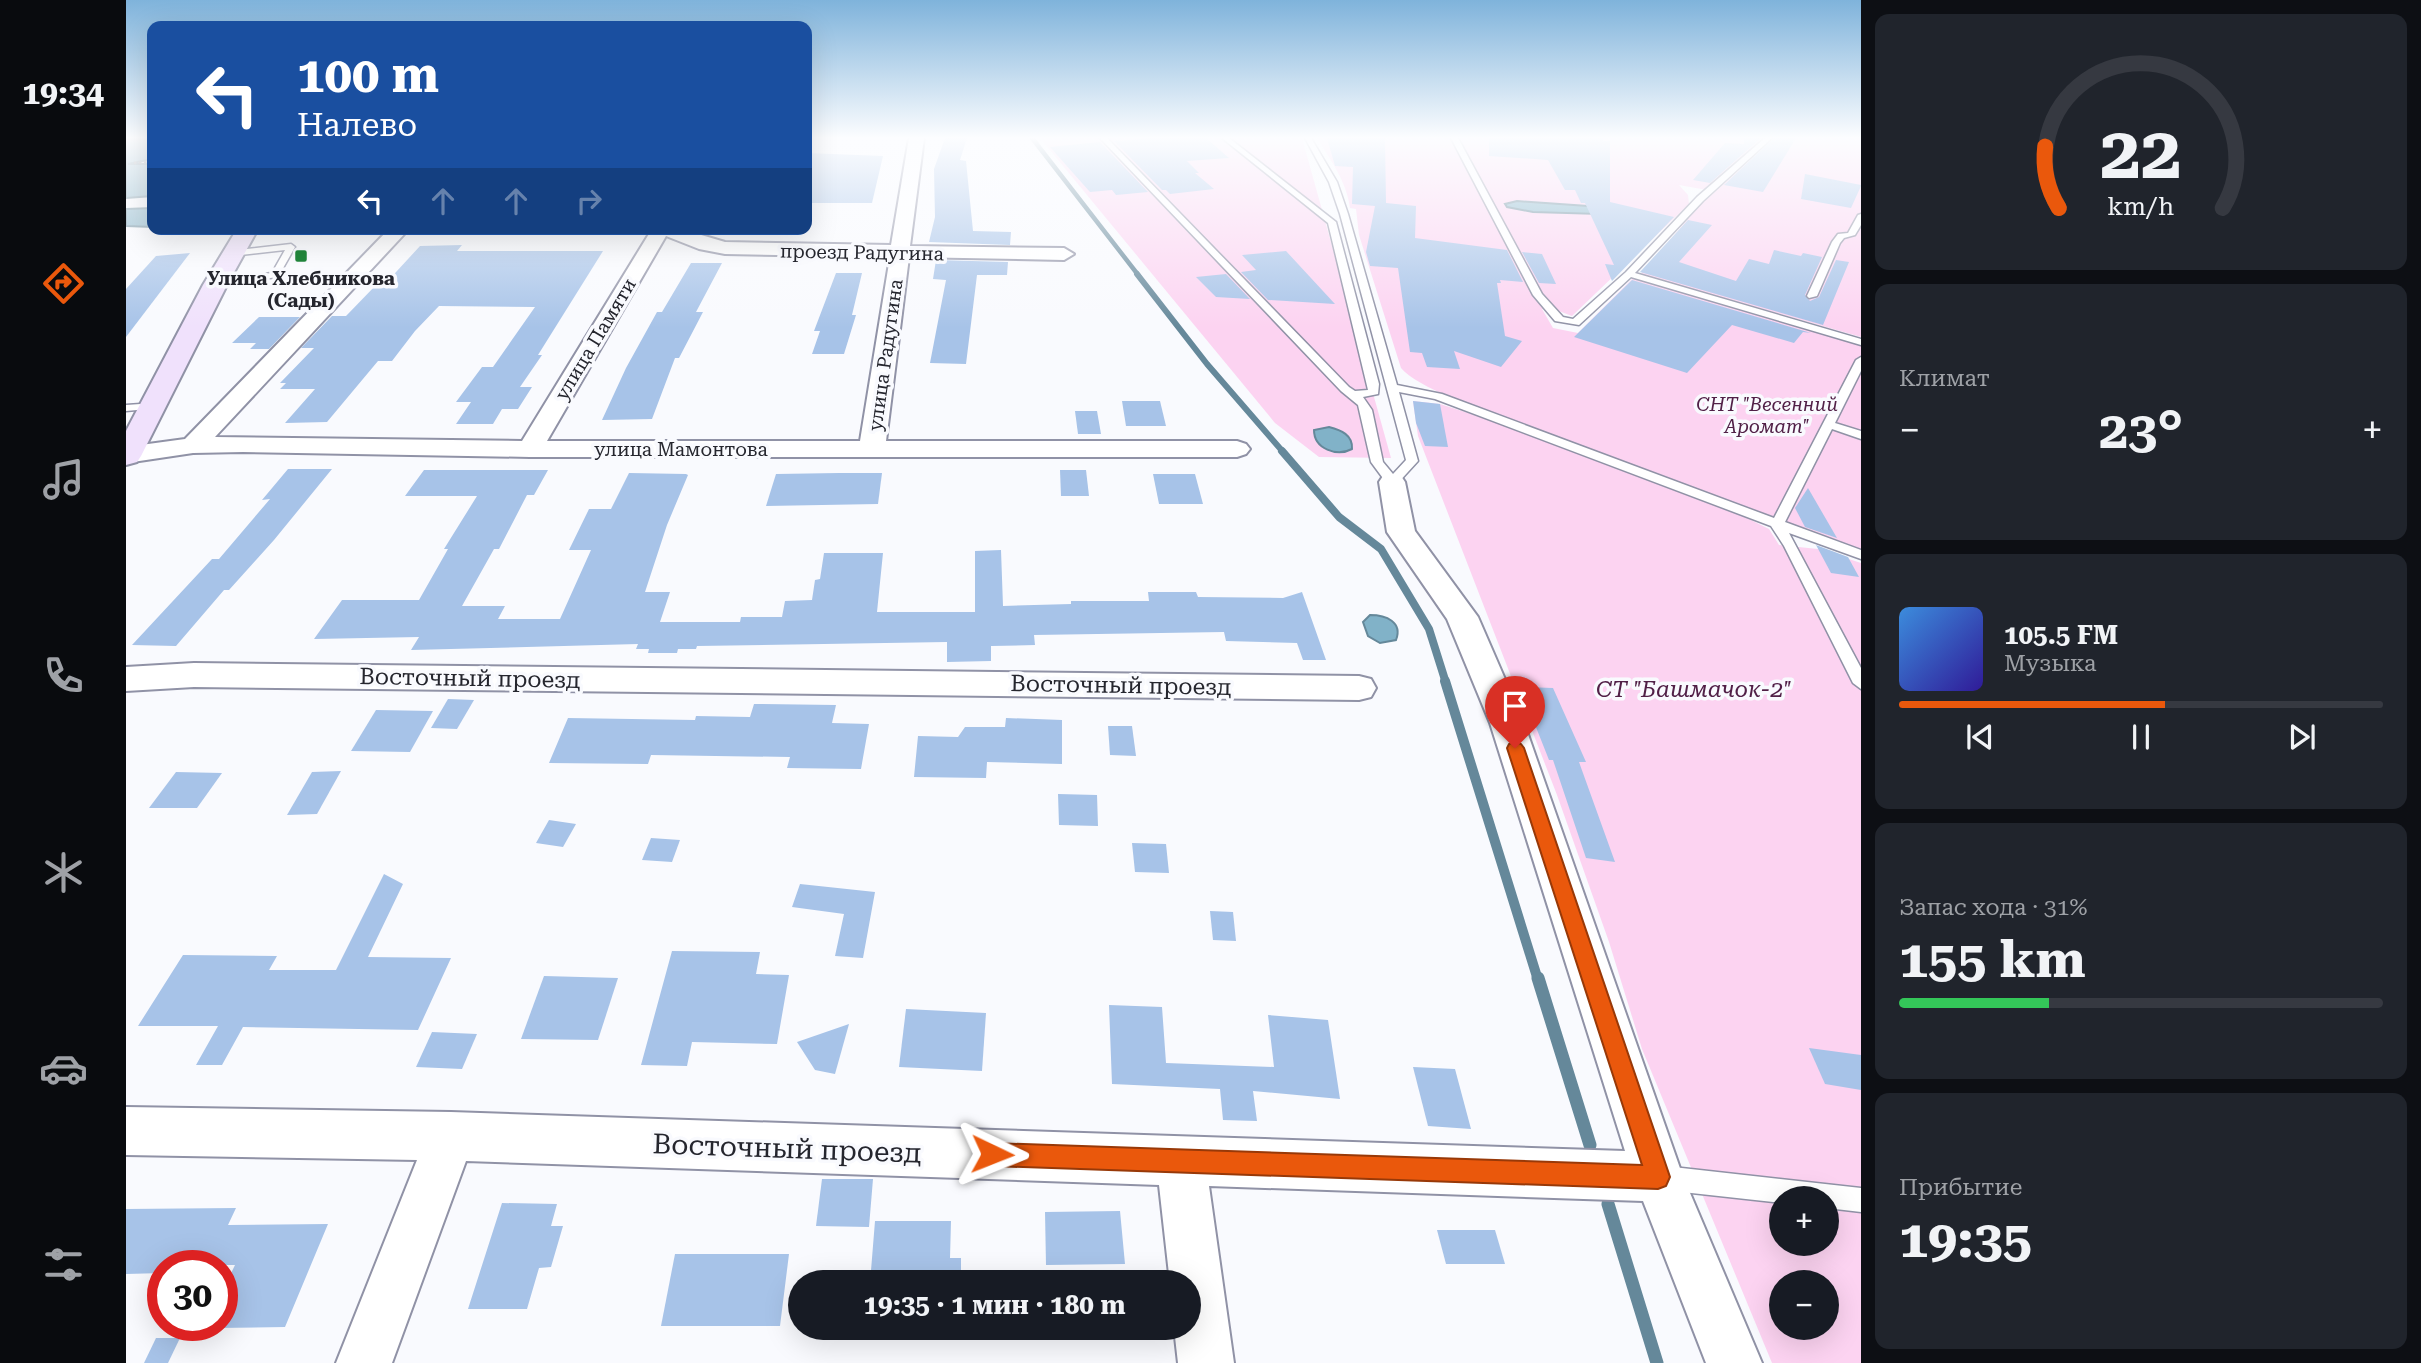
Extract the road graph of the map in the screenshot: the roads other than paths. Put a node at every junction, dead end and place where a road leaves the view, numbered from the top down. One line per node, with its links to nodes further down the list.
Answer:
1 (907, 202): 15 (street, улица Радугина)
2 (1163, 202): 23 (lane)
3 (1306, 202): 23 (lane)
4 (1340, 202): 22 (lane)
5 (1488, 202): 17 (lane)
6 (1698, 202): 17 (lane)
7 (1861, 217): 12 (lane)
8 (244, 235): 14 (street)
9 (394, 235): 28 (street)
10 (666, 235): 29 (street, улица Памяти)
11 (681, 235): 15 (street, проезд Радугина)
12 (1846, 236): 13 (lane); 19 (lane)
13 (1861, 239)
14 (232, 253): 18 (street); 18 (lane)
15 (899, 253): 16 (street, проезд Радугина); 30 (street, улица Радугина)
16 (1064, 254)
17 (1629, 274): 20 (lane)
18 (215, 282): 24 (street)
19 (1812, 296)
20 (1861, 342)
21 (1861, 360): 26 (lane)
22 (1393, 388): 33 (lane); 34 (lane)
23 (1354, 395): 33 (lane)
24 (155, 406): 25 (lane); 32 (street)
25 (126, 408)
26 (1827, 424): 27 (lane); 34 (lane)
27 (1861, 435)
28 (193, 445): 29 (street, улица Мамонтова); 32 (street, улица Мамонтова)
29 (530, 449): 30 (street, улица Мамонтова)
30 (872, 449): 31 (street, улица Мамонтова)
31 (1237, 449)
32 (126, 456)
33 (1392, 481): 42 (street)
34 (1777, 525): 35 (lane); 37 (lane)
35 (1861, 555)
36 (126, 678): 38 (street, Восточный проезд)
37 (1861, 683)
38 (1359, 688)
39 (126, 1131): 40 (street, Восточный проезд)
40 (450, 1136): 41 (street, Восточный проезд); 44 (street)
41 (1181, 1161): 42 (street, Восточный проезд); 45 (street)
42 (1658, 1177): 43 (lane); 46 (street)
43 (1861, 1200)
44 (364, 1363)
45 (1206, 1363)
46 (1734, 1363)

